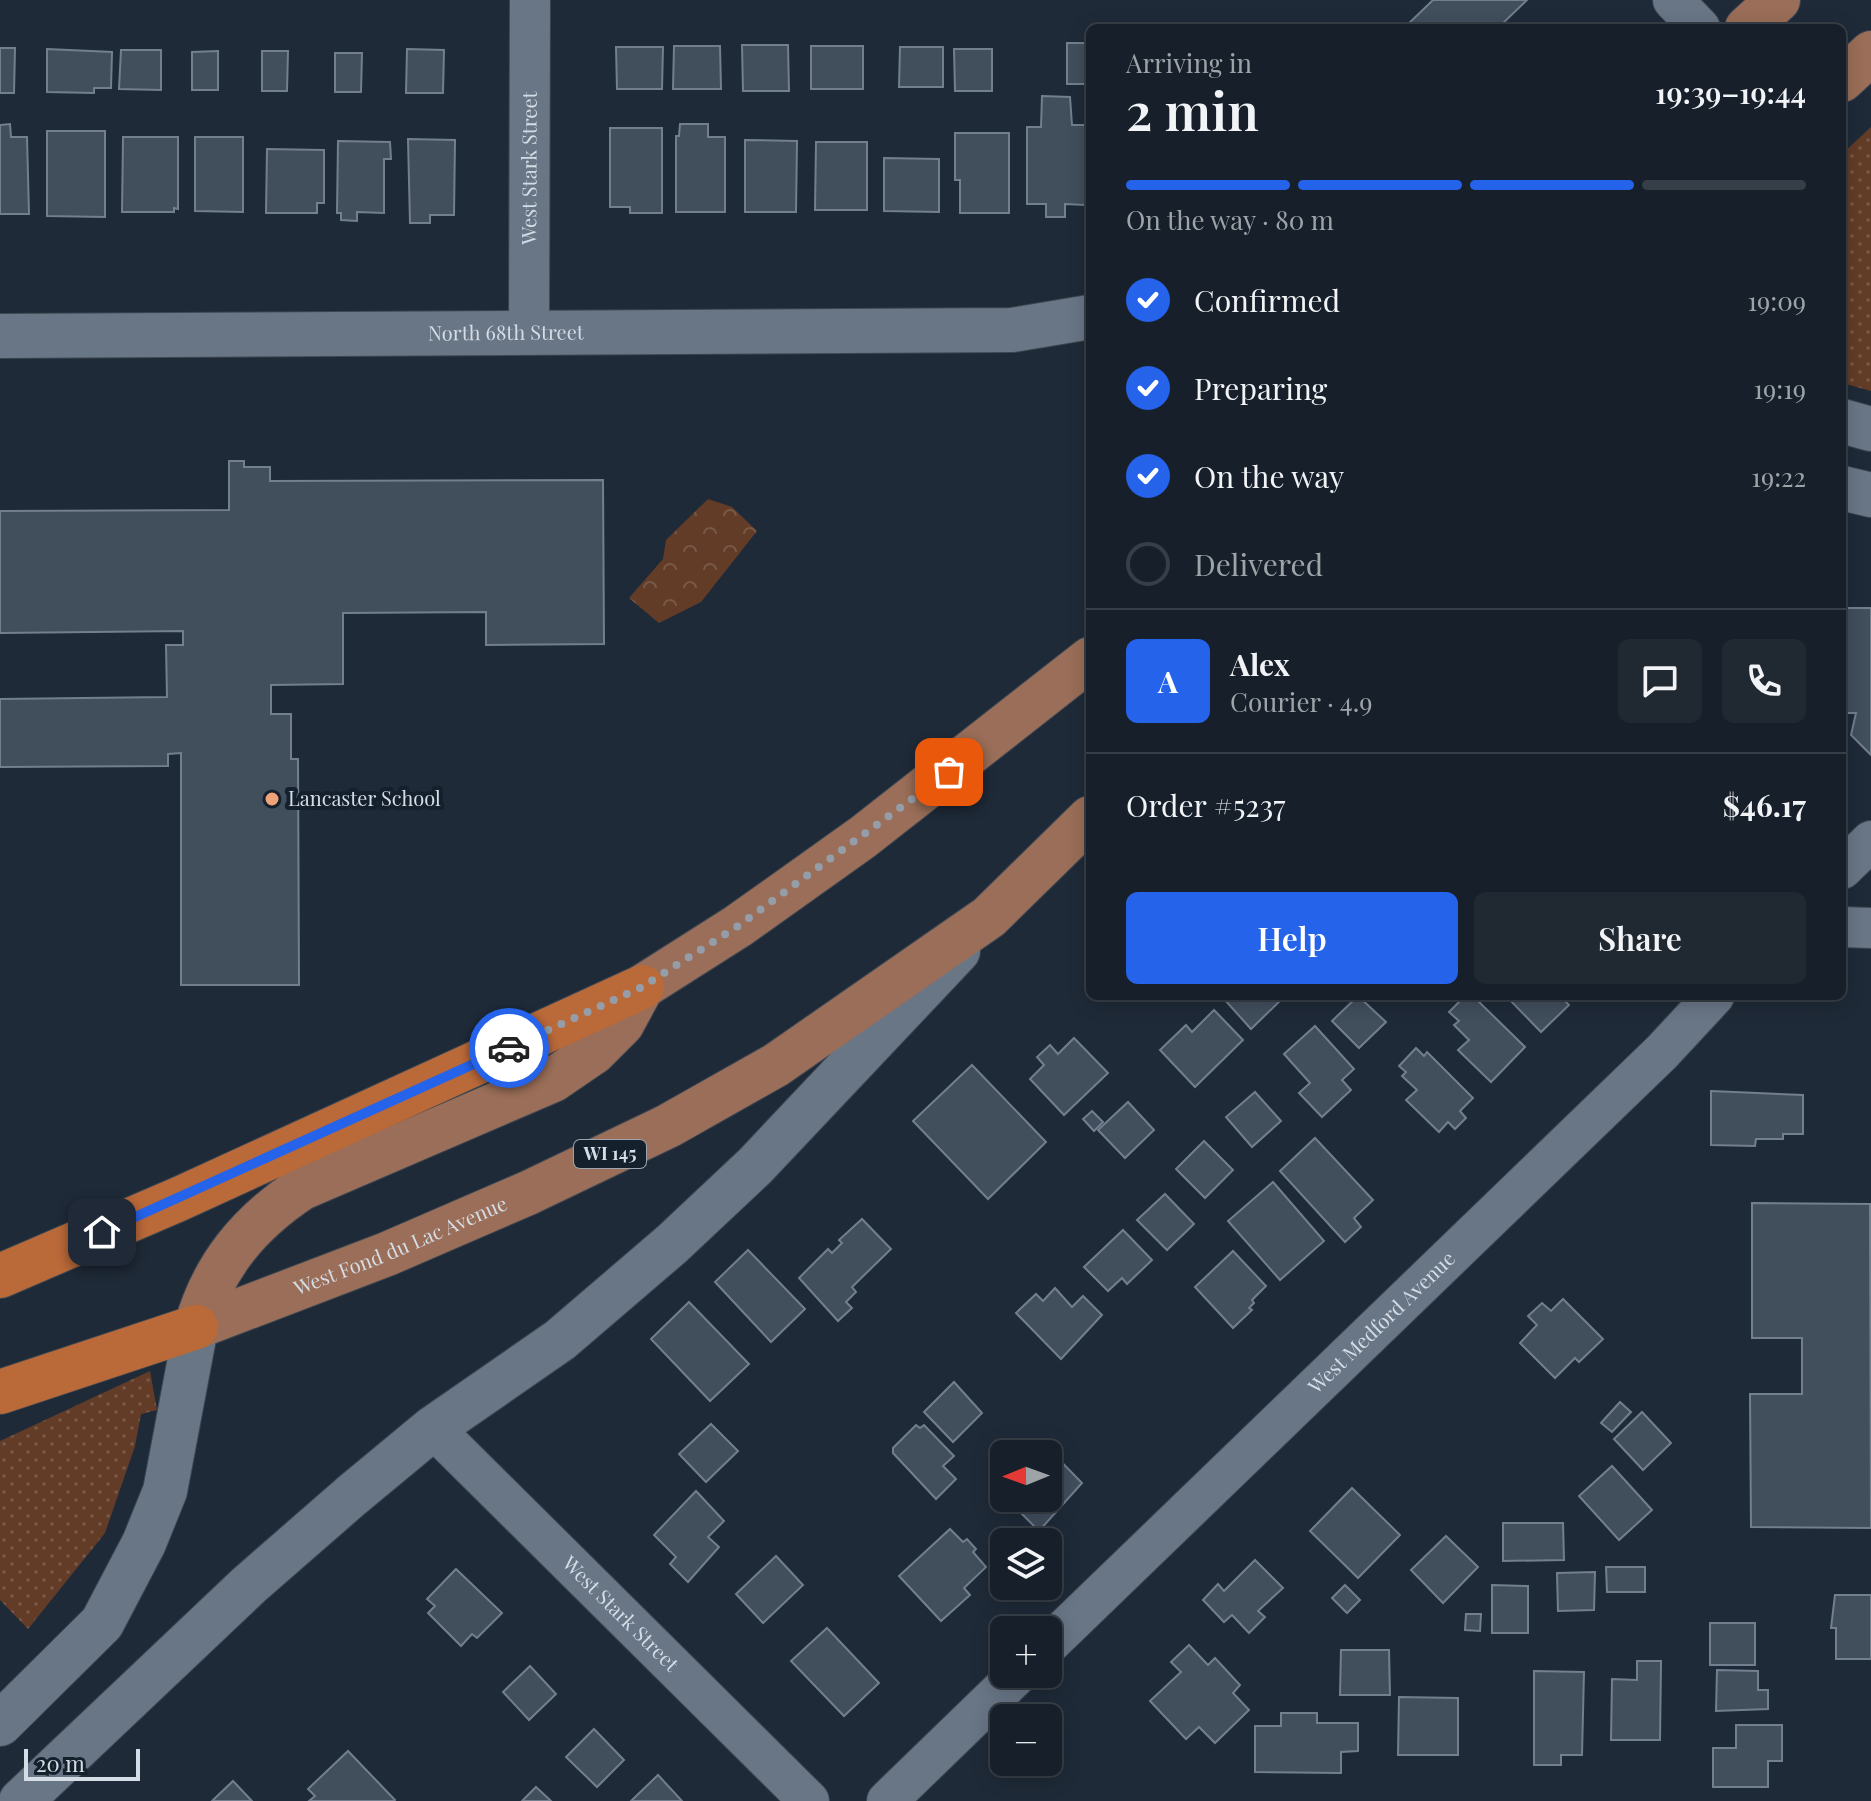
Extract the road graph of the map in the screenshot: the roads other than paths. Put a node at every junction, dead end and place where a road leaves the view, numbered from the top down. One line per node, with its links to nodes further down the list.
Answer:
1 (530, 0): 10 (street, West Stark Street)
2 (1673, 0): 4 (street)
3 (1778, 0): 5 (main road)
4 (1696, 24)
5 (1751, 24)
6 (1871, 53): 7 (main road)
7 (1846, 76)
8 (1086, 318): 9 (street, North 68th Street)
9 (1012, 330): 10 (street, North 68th Street); 12 (street, North 68th Street)
10 (529, 334): 11 (street, North 68th Street)
11 (0, 336)
12 (1086, 342)
13 (1846, 422): 14 (street)
14 (1871, 429)
15 (1846, 489): 16 (street)
16 (1871, 495)
17 (1086, 662): 24 (main road)
18 (1086, 822): 21 (main road, West Fond du Lac Avenue / WI 145)
19 (1871, 841): 20 (street)
20 (1846, 865)
21 (989, 917): 27 (main road, West Fond du Lac Avenue / WI 145); 29 (street, West Fond du Lac Avenue)
22 (1846, 927): 23 (street)
23 (1871, 928)
24 (642, 987): 26 (highway); 27 (main road)
25 (1710, 1000): 30 (street, West Medford Avenue)
26 (0, 1276)
27 (196, 1327): 28 (highway, WI 145); 32 (street)
28 (0, 1392)
29 (433, 1428): 33 (street, West Fond du Lac Avenue); 34 (street, West Stark Street)
30 (1062, 1631)
31 (1004, 1688): 35 (street)
32 (0, 1724)
33 (21, 1801)
34 (809, 1801)
35 (887, 1801)

